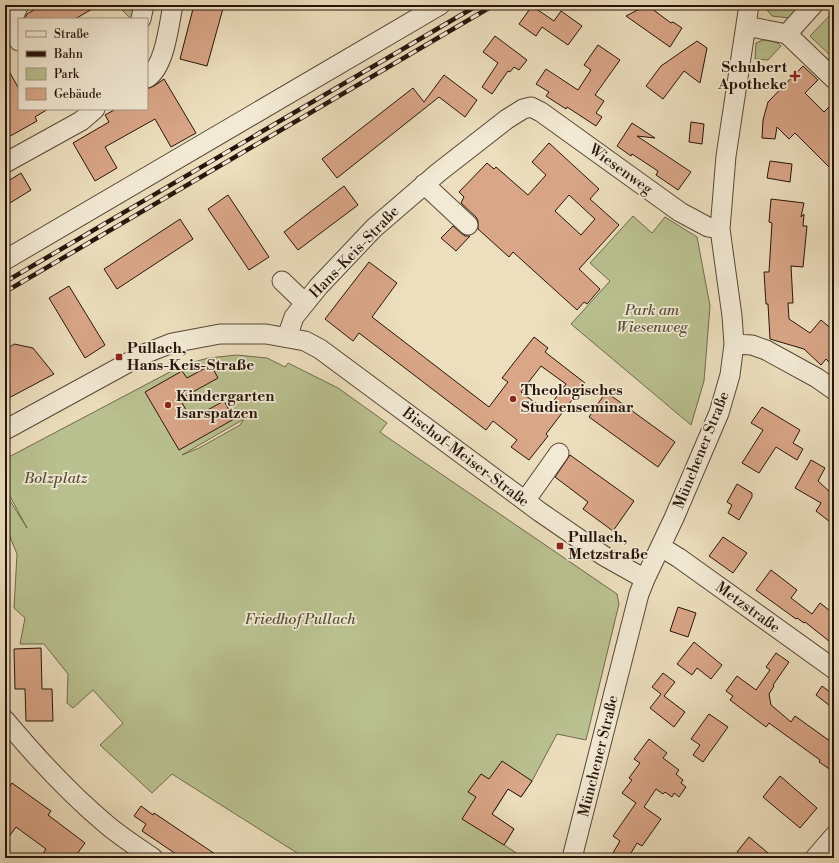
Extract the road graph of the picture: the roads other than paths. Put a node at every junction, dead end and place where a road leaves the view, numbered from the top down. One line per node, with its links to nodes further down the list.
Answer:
1 (19, 5): 10 (street)
2 (144, 5): 7 (street)
3 (173, 5): 11 (street)
4 (440, 5): 19 (street)
5 (749, 5): 8 (street, Münchener Straße)
6 (813, 5): 9 (street)
7 (141, 18)
8 (746, 26): 9 (street); 18 (street, Münchener Straße)
9 (787, 34): 12 (street)
10 (18, 39)
11 (148, 77)
12 (834, 80)
13 (524, 109): 16 (street, Hans-Keis-Straße); 18 (street, Wiesenweg)
14 (94, 110): 15 (street)
15 (5, 163)
16 (424, 184): 17 (street); 21 (street, Hans-Keis-Straße)
17 (468, 226)
18 (720, 229): 23 (street, Münchener Straße)
19 (5, 260)
20 (282, 281): 21 (street)
21 (305, 303): 22 (street, Hans-Keis-Straße)
22 (287, 337): 25 (street); 27 (street, Bischof-Meiser-Straße)
23 (734, 344): 24 (street); 28 (street, Münchener Straße)
24 (834, 390)
25 (5, 430)
26 (559, 453): 27 (street)
27 (525, 501): 29 (street, Bischof-Meiser-Straße)
28 (660, 547): 29 (street, Münchener Straße); 30 (street, Metzstraße)
29 (645, 579): 34 (street, Münchener Straße)
30 (834, 669)
31 (5, 720): 33 (street)
32 (834, 836): 35 (street)
33 (153, 858)
34 (572, 858)
35 (815, 858)

